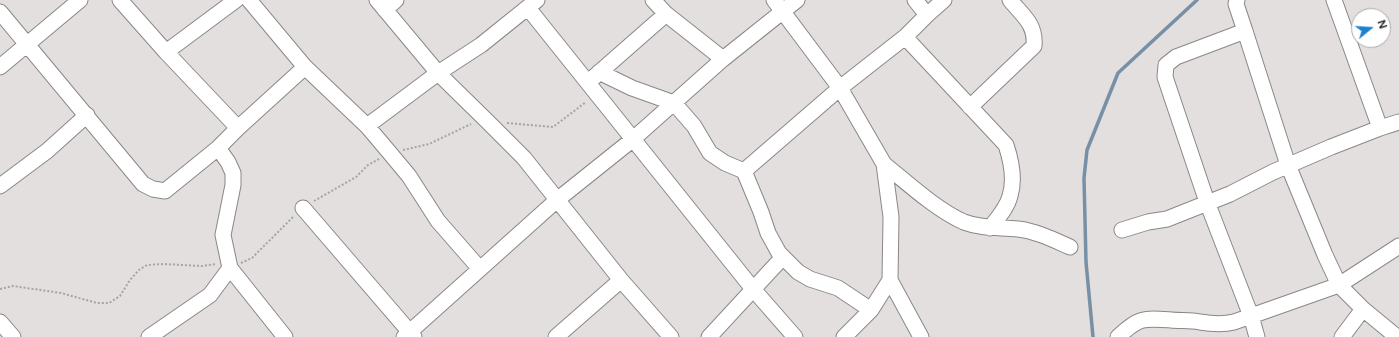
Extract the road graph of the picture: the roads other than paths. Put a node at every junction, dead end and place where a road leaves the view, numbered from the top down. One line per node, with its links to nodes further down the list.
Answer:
1 (80, 0): 20 (street)
2 (120, 0): 21 (street)
3 (236, 0): 21 (street)
4 (249, 0): 24 (street)
5 (653, 0): 16 (street)
6 (797, 0): 14 (street)
7 (915, 0): 17 (street)
8 (944, 0): 17 (street)
9 (1010, 0): 30 (street)
10 (1237, 0): 18 (street)
11 (1334, 0): 35 (street)
12 (386, 3): 26 (street)
13 (532, 4): 26 (street); 27 (street)
14 (779, 6): 22 (street); 28 (street)
15 (0, 12): 20 (street)
16 (666, 14): 22 (street); 25 (street)
17 (926, 15): 19 (street)
18 (1245, 30): 39 (street); 43 (street)
19 (905, 37): 28 (street); 30 (street)
20 (27, 44): 23 (street); 31 (street)
21 (166, 52): 34 (street)
22 (723, 59): 29 (street)
23 (0, 67)
24 (305, 67): 33 (street); 34 (street)
25 (599, 72): 27 (street); 29 (street)
26 (438, 73): 33 (street); 42 (street)
27 (592, 88): 36 (street)
28 (840, 88): 38 (street); 40 (street)
29 (674, 103): 36 (street); 40 (street)
30 (970, 107): 45 (street)
31 (87, 115): 37 (street); 41 (street)
32 (1399, 122): 35 (street)
33 (367, 126): 51 (street)
34 (238, 128): 37 (street)
35 (1380, 128): 39 (street)
36 (632, 140): 42 (street); 55 (street)
37 (218, 148): 50 (street)
38 (884, 164): 45 (street); 53 (street)
39 (1288, 165): 43 (street); 54 (street)
40 (744, 171): 49 (street)
41 (0, 186)
42 (557, 200): 51 (street); 52 (street)
43 (1207, 202): 46 (street); 58 (street)
44 (303, 208): 60 (street)
45 (990, 228): 48 (street)
46 (1122, 230)
47 (1399, 246): 54 (street)
48 (1070, 247)
49 (783, 257): 55 (street); 57 (street)
50 (230, 265): 62 (street); 63 (street)
51 (480, 269): 60 (street)
52 (621, 280): 64 (street); 65 (street)
53 (890, 280): 57 (street); 69 (street)
54 (1339, 285): 56 (street); 58 (street)
55 (753, 289): 66 (street); 67 (street)
56 (1363, 309): 72 (street); 73 (street)
57 (871, 310): 68 (street)
58 (1251, 316): 70 (street); 71 (street)
59 (0, 322): 61 (street)
60 (409, 335)
61 (14, 337)
62 (149, 337)
63 (285, 337)
64 (556, 337)
65 (671, 337)
66 (708, 337)
67 (795, 337)
68 (844, 337)
69 (921, 337)
70 (1118, 337)
71 (1257, 337)
72 (1342, 337)
73 (1397, 337)

